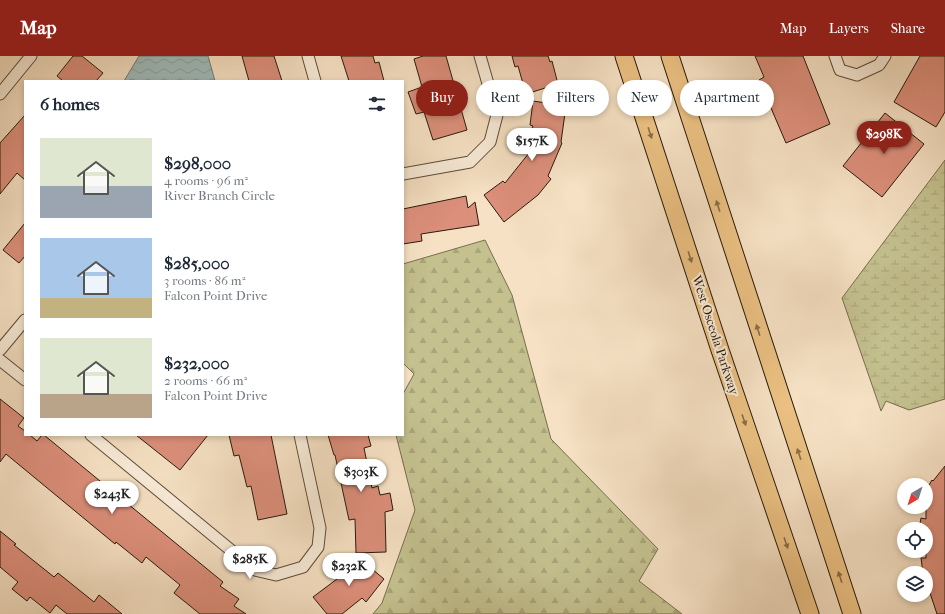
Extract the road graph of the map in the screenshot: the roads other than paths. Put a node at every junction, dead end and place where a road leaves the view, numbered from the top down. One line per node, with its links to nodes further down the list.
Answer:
1 (30, 56): 9 (street)
2 (308, 56): 8 (street)
3 (480, 56): 10 (street)
4 (624, 56): 17 (main road, West Osceola Parkway, one-way to 17)
5 (670, 56): 18 (main road, one-way to 5)
6 (835, 56): 7 (street)
7 (885, 56)
8 (315, 80)
9 (0, 94)
10 (404, 174)
11 (24, 321): 12 (street)
12 (0, 350)
13 (0, 360): 14 (street)
14 (24, 379)
15 (92, 436): 16 (street)
16 (300, 436)
17 (810, 614)
18 (852, 614)

